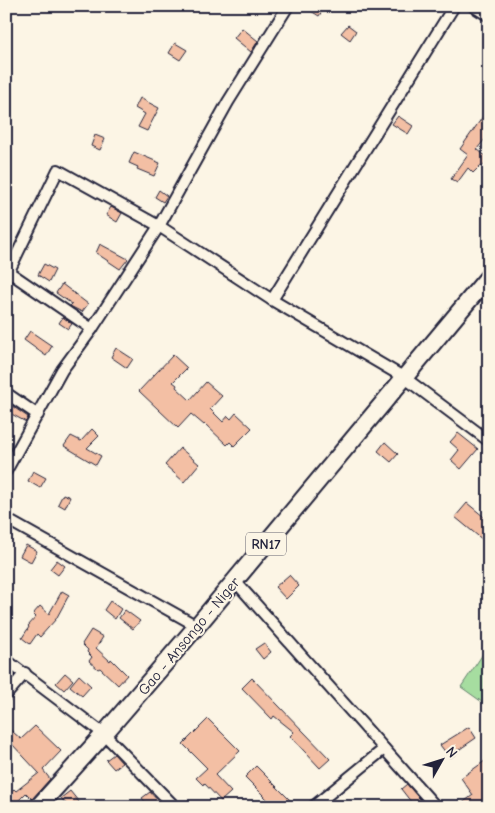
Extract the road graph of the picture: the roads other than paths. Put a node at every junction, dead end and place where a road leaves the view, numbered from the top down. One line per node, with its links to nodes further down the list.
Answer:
1 (288, 6): 5 (street)
2 (454, 6): 8 (street)
3 (473, 6): 4 (street)
4 (489, 16)
5 (159, 226): 6 (street); 8 (street); 9 (street)
6 (7, 273): 9 (street)
7 (489, 276): 10 (main road, Gao - Ansongo - Niger / RN17)
8 (272, 300): 10 (street)
9 (92, 329): 12 (street)
10 (405, 378): 13 (street); 16 (main road, Gao - Ansongo - Niger / RN17)
11 (6, 394): 12 (street)
12 (38, 415): 14 (street)
13 (489, 441)
14 (6, 471)
15 (6, 519): 17 (street)
16 (235, 581): 17 (main road, Gao - Ansongo - Niger / RN17); 22 (street)
17 (198, 626): 21 (main road, Gao - Ansongo - Niger / RN17)
18 (6, 660): 19 (street)
19 (25, 674): 20 (street); 21 (street)
20 (6, 695)
21 (104, 734): 23 (main road, Gao - Ansongo - Niger / RN17); 24 (street)
22 (384, 749): 25 (street); 26 (street)
23 (46, 804)
24 (173, 806)
25 (313, 807)
26 (436, 807)

